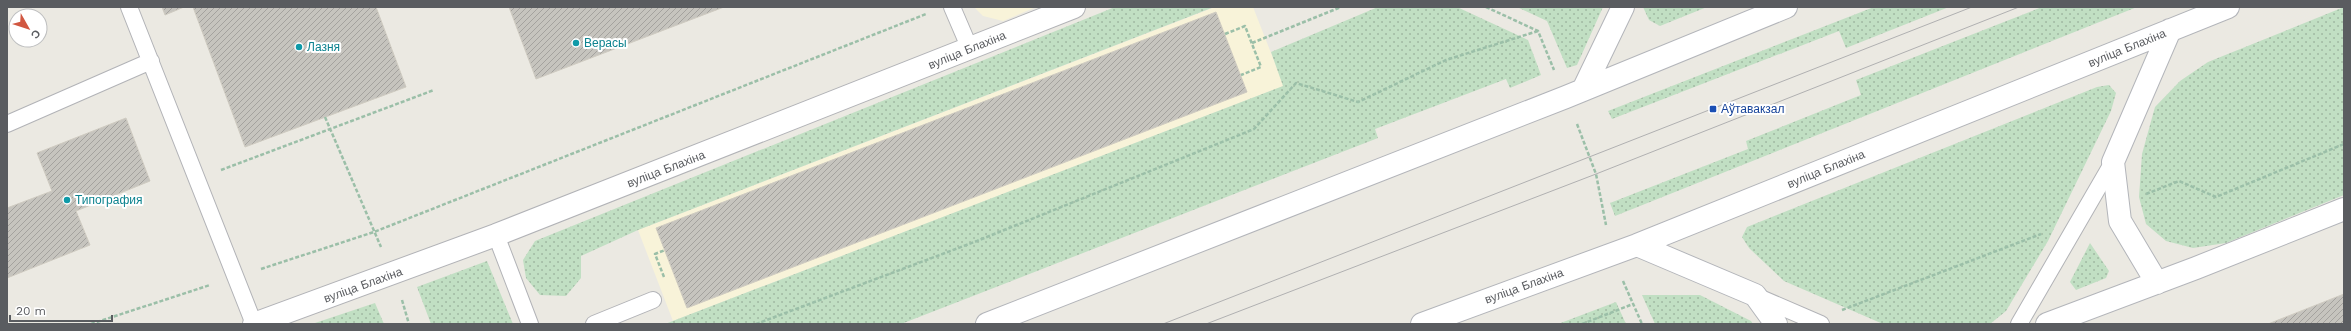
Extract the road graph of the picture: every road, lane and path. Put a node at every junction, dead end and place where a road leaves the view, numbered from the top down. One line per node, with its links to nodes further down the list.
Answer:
1 (129, 7): 15 (lane)
2 (952, 7): 14 (lane)
3 (1074, 7): 14 (main road, вуліца Блахіна)
4 (1341, 7): 13 (path)
5 (1486, 7): 11 (path)
6 (1622, 7): 18 (main road)
7 (1786, 7): 18 (main road)
8 (2228, 7): 10 (main road, вуліца Блахіна)
9 (929, 13): 25 (path)
10 (2170, 30): 22 (main road); 27 (main road, вуліца Блахіна)
11 (1538, 31): 18 (path); 43 (path)
12 (1225, 34): 13 (path)
13 (1252, 43): 16 (path)
14 (970, 49): 26 (main road, вуліца Блахіна)
15 (151, 61): 20 (lane); 23 (lane)
16 (1241, 75)
17 (434, 90): 21 (path)
18 (1575, 93): 29 (path); 37 (main road)
19 (325, 117): 21 (path)
20 (7, 124)
21 (330, 129): 23 (path); 25 (path)
22 (2113, 162): 33 (main road); 50 (lane)
23 (198, 178): 31 (lane)
24 (2344, 209): 33 (main road)
25 (374, 232): 30 (path); 31 (path)
26 (496, 235): 30 (main road, вуліца Блахіна); 41 (lane)
27 (1637, 245): 29 (main road, вуліца Блахіна); 34 (main road)
28 (665, 250): 32 (path)
29 (1611, 254): 36 (path); 45 (main road, вуліца Блахіна)
30 (394, 275): 39 (main road, вуліца Блахіна); 40 (path)
31 (237, 276): 38 (path); 39 (lane)
32 (666, 281)
33 (2157, 283): 51 (main road)
34 (1755, 295): 48 (main road); 49 (lane)
35 (653, 300): 42 (lane)
36 (1633, 304): 46 (path); 47 (path)
37 (1015, 318): 44 (main road)
38 (91, 324)
39 (254, 324)
40 (409, 324)
41 (530, 324)
42 (594, 324)
43 (756, 324)
44 (987, 324)
45 (1422, 324)
46 (1582, 324)
47 (1642, 324)
48 (1776, 324)
49 (1821, 324)
50 (2019, 324)
51 (2047, 324)

